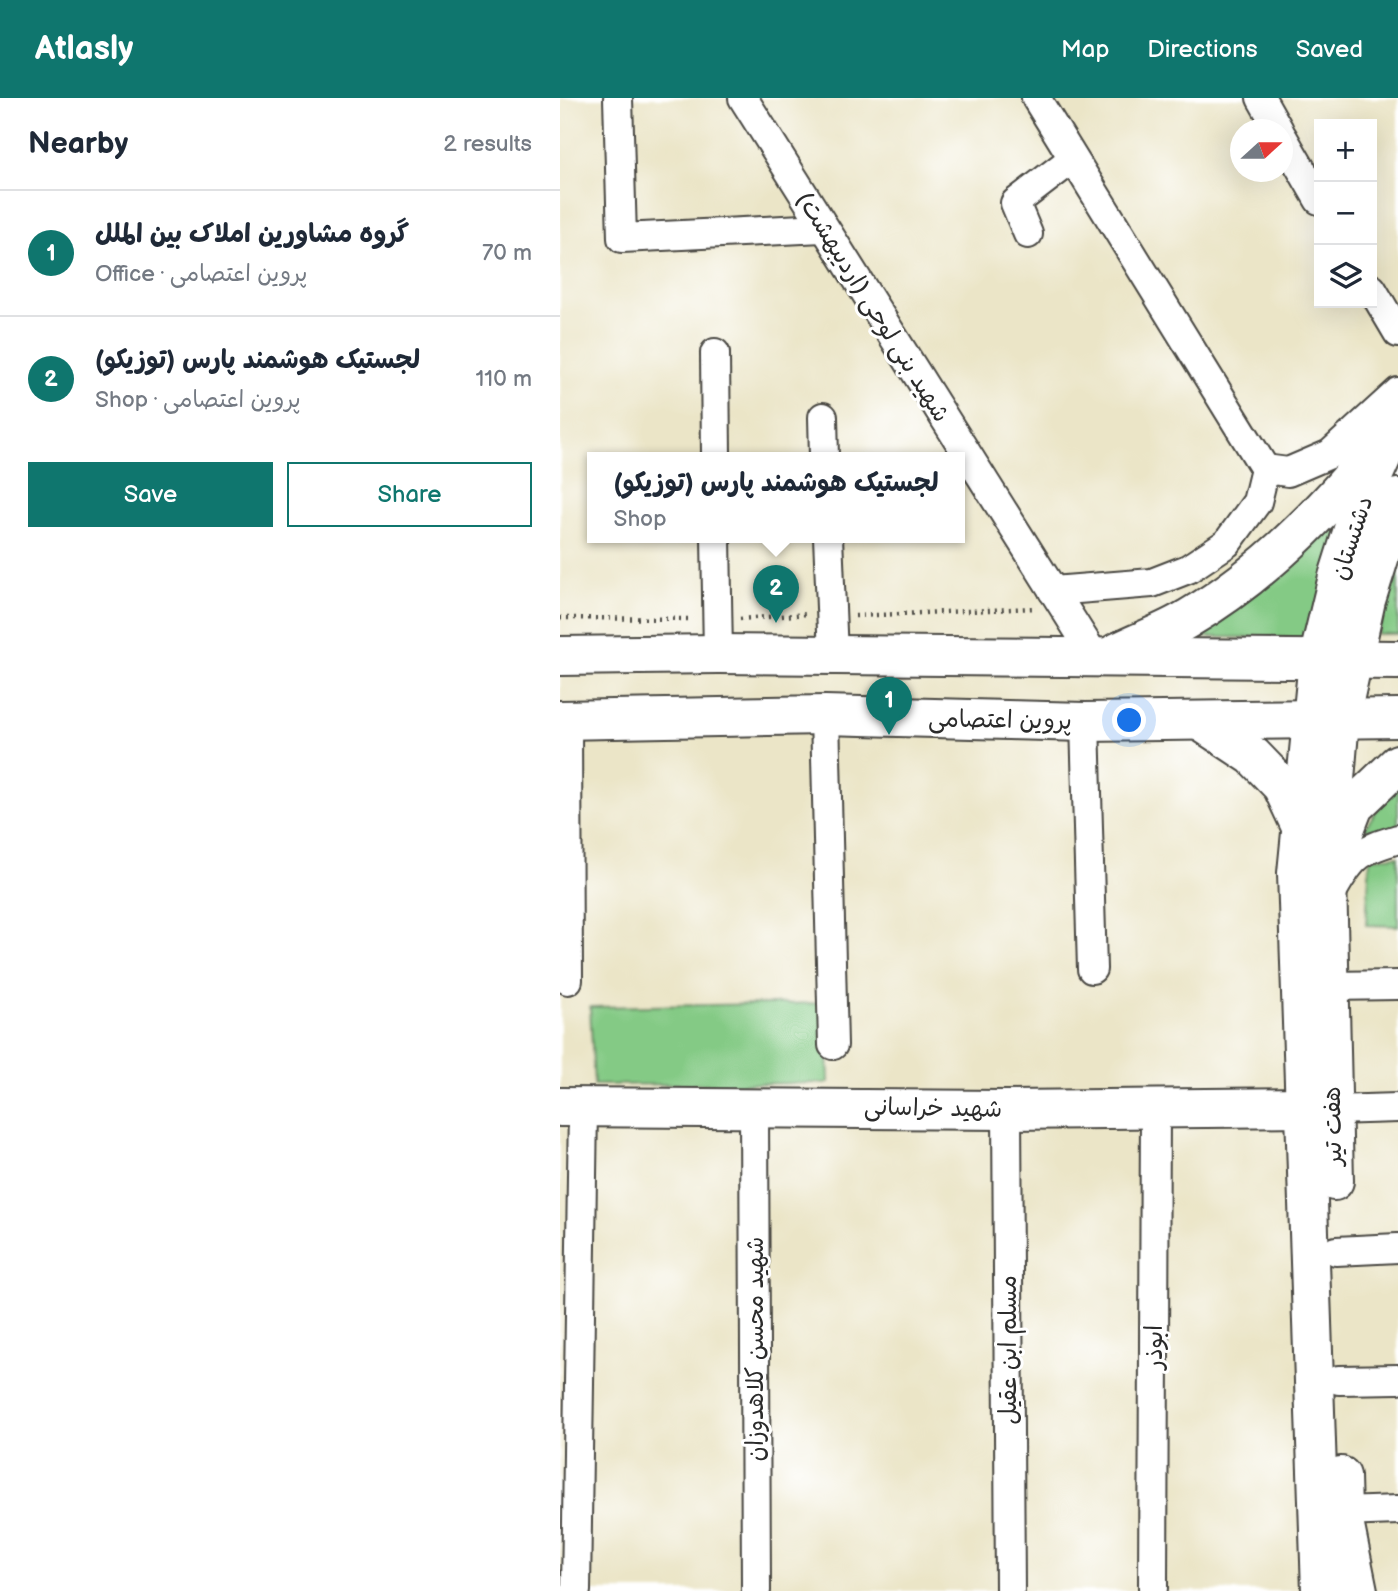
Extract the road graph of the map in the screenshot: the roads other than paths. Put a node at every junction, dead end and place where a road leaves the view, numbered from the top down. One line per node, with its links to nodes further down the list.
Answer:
1 (618, 98): 9 (street)
2 (743, 98): 9 (street, شهید بنی لوحی (اردیبهشت))
3 (1036, 98): 7 (street)
4 (1261, 98): 5 (street)
5 (1273, 119)
6 (1293, 154): 8 (street)
7 (1071, 160): 10 (street); 18 (street)
8 (1314, 191)
9 (822, 228): 22 (street, شهید بنی لوحی (اردیبهشت))
10 (1028, 234)
11 (1377, 297): 12 (street)
12 (1398, 333)
13 (715, 354): 16 (street)
14 (1397, 412): 18 (street); 19 (street, دشتستان); 26 (street)
15 (823, 417): 17 (street)
16 (716, 452)
17 (824, 452)
18 (1265, 469): 22 (street)
19 (1389, 493): 27 (street, دشتستان)
20 (716, 543): 23 (street)
21 (828, 543): 24 (street)
22 (1054, 591): 26 (street, شهید بنی لوحی (اردیبهشت))
23 (718, 653): 24 (street); 25 (street)
24 (833, 654): 26 (street)
25 (560, 656)
26 (1102, 657): 27 (street)
27 (1335, 660): 28 (street); 31 (street, هفت تیر)
28 (1398, 660)
29 (825, 715): 32 (street, پروین اعتصامی); 34 (street, پروین اعتصامی); 43 (street)
30 (1398, 718): 31 (street, پروین اعتصامی)
31 (1326, 719): 33 (street, پروین اعتصامی); 36 (street, هفت تیر); 38 (street, هفت تیر)
32 (563, 720): 40 (street)
33 (1200, 721): 34 (street, پروین اعتصامی); 36 (street)
34 (1085, 722): 39 (street)
35 (1398, 765): 38 (street)
36 (1301, 827): 38 (street, هفت تیر)
37 (1398, 839): 38 (street)
38 (1318, 891): 42 (street, هفت تیر); 48 (street, هفت تیر)
39 (1092, 970)
40 (568, 980)
41 (1398, 985): 42 (street)
42 (1330, 986): 48 (street, هفت تیر)
43 (833, 1045)
44 (572, 1107): 46 (street, شهید خراسانی); 57 (street)
45 (1155, 1107): 48 (street, شهید خراسانی); 49 (street, شهید خراسانی); 56 (street, ابوذر)
46 (754, 1108): 49 (street, شهید خراسانی); 58 (street, شهید محسن کلاهدوزان)
47 (1398, 1108): 48 (street)
48 (1319, 1109): 51 (street, هفت تیر); 60 (street, هفت تیر)
49 (1007, 1110): 59 (street, مسلم ابن عقیل)
50 (1398, 1248): 51 (street)
51 (1336, 1251): 53 (street, هفت تیر)
52 (1398, 1379): 53 (street)
53 (1339, 1380): 55 (street, هفت تیر)
54 (1398, 1510): 55 (street)
55 (1342, 1512): 61 (street, هفت تیر)
56 (1153, 1588)
57 (576, 1591)
58 (756, 1591)
59 (1010, 1591)
60 (1321, 1591)
61 (1358, 1591)

